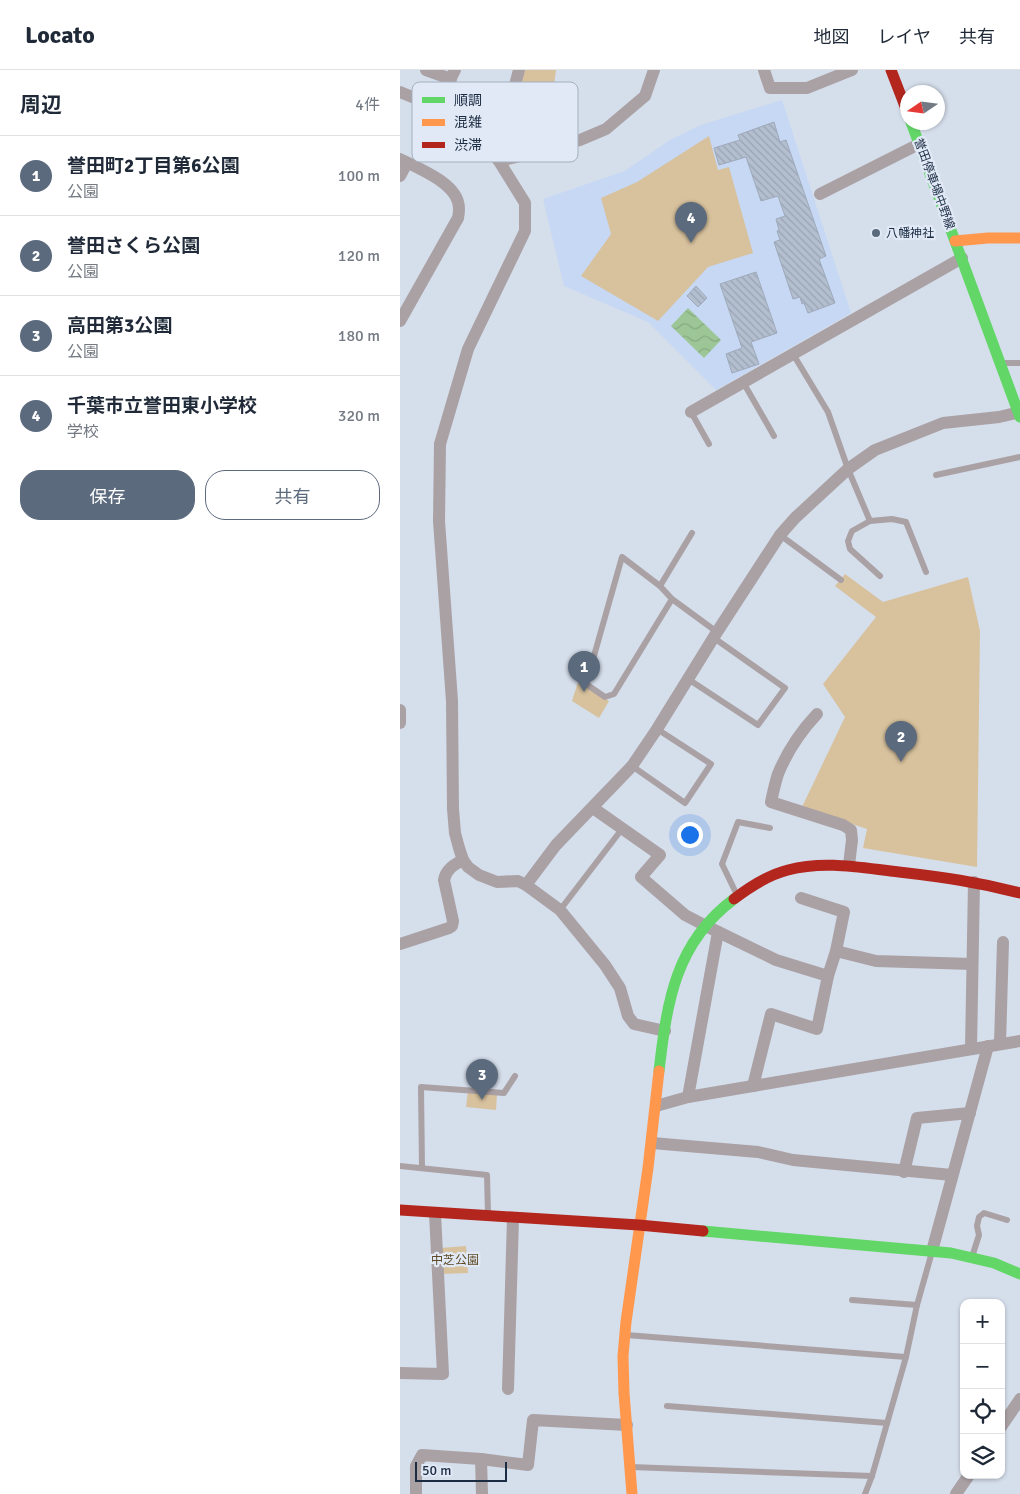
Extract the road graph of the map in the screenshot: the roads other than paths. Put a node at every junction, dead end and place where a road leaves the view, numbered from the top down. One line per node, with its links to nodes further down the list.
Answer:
1 (426, 70): 6 (street)
2 (654, 70): 11 (street)
3 (764, 70): 4 (street)
4 (852, 70)
5 (892, 70): 8 (street)
6 (453, 74)
7 (400, 92): 9 (street)
8 (900, 92)
9 (412, 97)
10 (914, 130): 12 (street, 誉田停車場中野線)
11 (578, 141)
12 (918, 144): 16 (street); 18 (street, 誉田停車場中野線)
13 (403, 161): 15 (street); 20 (street)
14 (500, 162): 50 (street)
15 (400, 176)
16 (820, 194)
17 (1020, 238): 18 (street, 誉田停車場中野線)
18 (955, 241): 19 (street)
19 (962, 258): 21 (street); 22 (street)
20 (400, 321)
21 (794, 354): 24 (street); 30 (lane)
22 (999, 362): 23 (lane); 26 (street)
23 (1020, 363)
24 (743, 382): 25 (street); 27 (lane)
25 (691, 412): 28 (lane)
26 (1019, 414): 30 (street)
27 (774, 436)
28 (709, 444)
29 (1020, 457): 31 (lane)
30 (848, 469): 32 (lane); 34 (street)
31 (936, 475)
32 (870, 521): 35 (lane); 36 (lane)
33 (692, 533): 38 (lane)
34 (780, 535): 37 (lane); 40 (street)
35 (926, 572)
36 (880, 576)
37 (841, 580)
38 (660, 586): 39 (lane); 39 (lane)
39 (672, 599): 40 (lane)
40 (715, 635): 41 (street); 41 (lane)
41 (688, 679): 45 (street)
42 (400, 710): 44 (street)
43 (817, 714): 51 (street)
44 (400, 723)
45 (657, 729): 46 (street); 46 (lane)
46 (632, 766): 47 (street)
47 (593, 808): 49 (street); 53 (street)
48 (770, 828): 55 (lane)
49 (622, 829): 57 (lane); 58 (street)
50 (463, 860): 53 (street); 60 (street)
51 (849, 865): 52 (street); 55 (street)
52 (974, 882): 54 (street); 63 (street)
53 (526, 885): 57 (street)
54 (1020, 893)
55 (738, 896): 58 (street)
56 (801, 898): 62 (street)
57 (560, 910): 65 (street)
58 (706, 926): 59 (street); 65 (street)
59 (718, 932): 64 (street); 71 (street)
60 (401, 940)
61 (1003, 942): 67 (street)
62 (836, 951): 63 (street); 64 (street)
63 (972, 964): 68 (street)
64 (828, 976): 70 (street)
65 (665, 1031): 72 (street)
66 (1020, 1041): 67 (street)
67 (994, 1045): 68 (street); 73 (street)
68 (971, 1049): 70 (street)
69 (515, 1076): 76 (lane)
70 (753, 1086): 71 (street)
71 (688, 1097): 72 (street)
72 (656, 1106): 74 (street)
73 (970, 1113): 77 (street); 78 (street)
74 (652, 1143): 77 (street); 84 (street)
75 (400, 1166): 76 (lane)
76 (422, 1168): 81 (lane)
77 (904, 1172): 78 (street)
78 (952, 1175): 85 (street)
79 (400, 1210): 80 (street)
80 (435, 1213): 81 (street); 92 (street)
81 (488, 1216): 82 (street)
82 (513, 1218): 84 (street); 93 (street)
83 (1007, 1220): 86 (lane)
84 (639, 1225): 85 (street); 90 (street)
85 (932, 1252): 86 (street); 89 (lane)
86 (971, 1258): 87 (street)
87 (1020, 1274)
88 (852, 1300): 89 (lane)
89 (917, 1305): 91 (lane)
90 (625, 1335): 91 (lane); 98 (street)
91 (906, 1357): 97 (lane)
92 (400, 1373)
93 (508, 1389)
94 (1020, 1399): 96 (street)
95 (667, 1406): 97 (lane)
96 (1005, 1421)
97 (887, 1423): 101 (lane)
98 (627, 1425): 99 (street); 100 (street)
99 (481, 1459): 103 (street); 104 (street)
100 (631, 1467): 101 (lane); 105 (street)
101 (872, 1476): 106 (lane)
102 (966, 1479): 107 (street)
103 (416, 1494)
104 (482, 1494)
105 (632, 1494)
106 (865, 1494)
107 (956, 1494)

